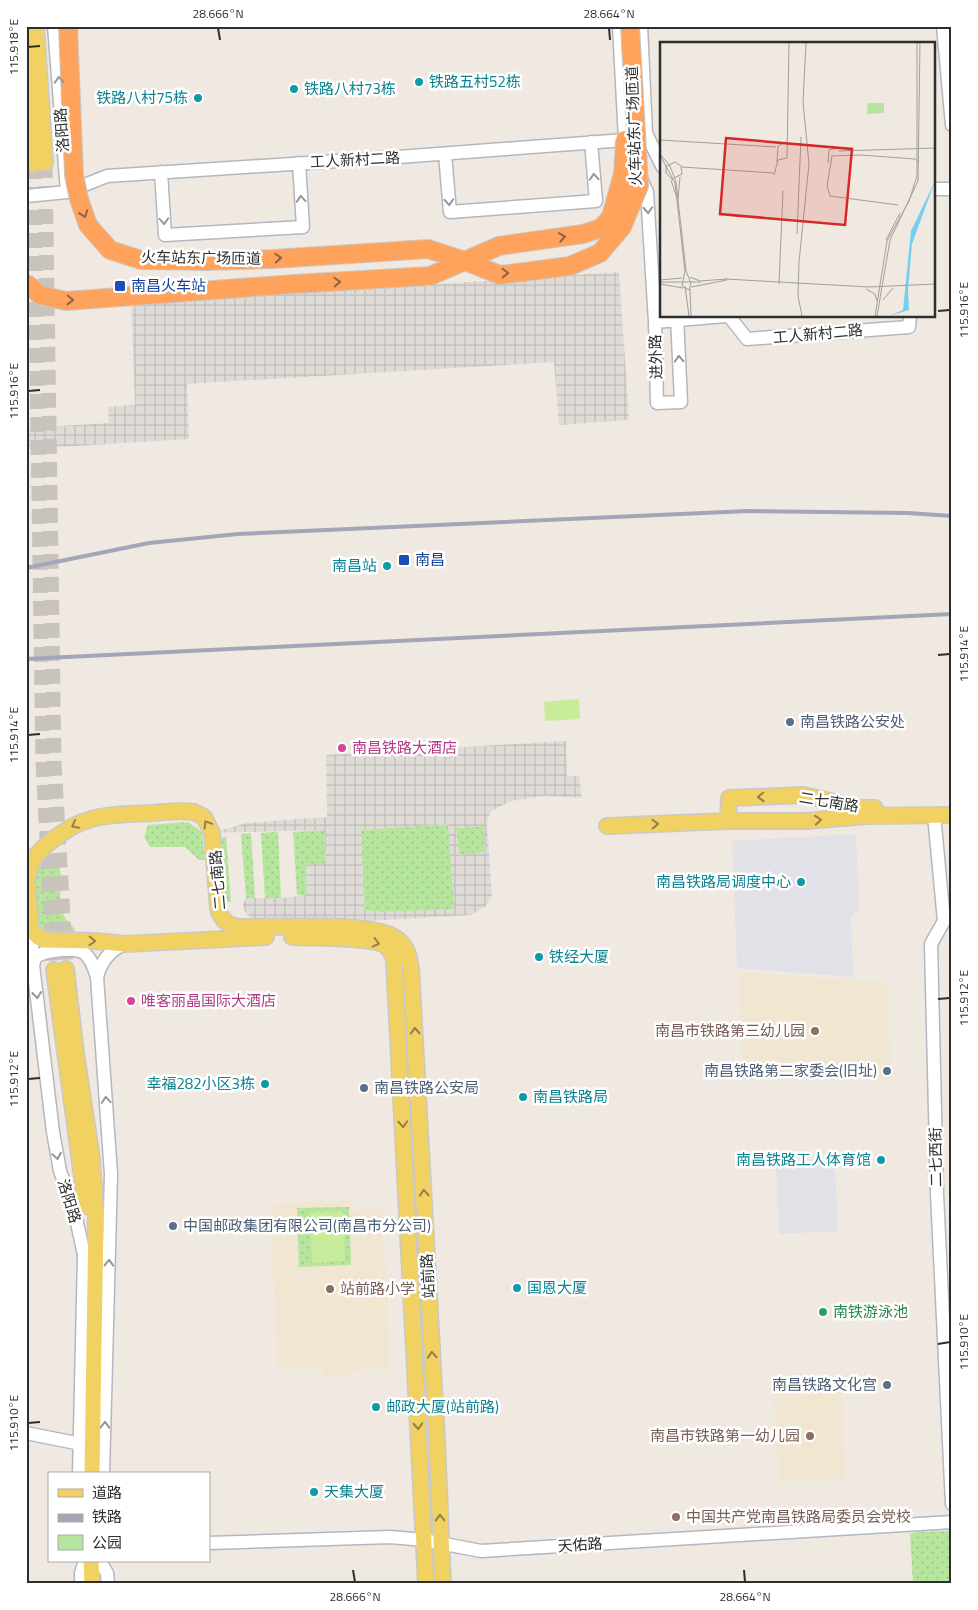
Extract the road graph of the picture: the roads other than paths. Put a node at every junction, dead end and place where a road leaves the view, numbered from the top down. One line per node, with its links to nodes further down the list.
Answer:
1 (36, 26): 8 (main road, 洛阳路)
2 (54, 26): 19 (street, 洛阳路, one-way to 2)
3 (68, 26): 21 (highway, 火车站东广场匝道, one-way to 21, bridge)
4 (619, 26): 11 (street, 进外路)
5 (630, 26): 21 (highway, 火车站东广场匝道, one-way to 5, bridge)
6 (641, 26): 10 (street)
7 (943, 26): 9 (street)
8 (26, 52)
9 (952, 125)
10 (646, 133): 11 (street, 工人新村二路); 14 (street)
11 (625, 140): 12 (street, 工人新村二路); 21 (highway, 火车站东广场匝道, one-way to 11, bridge); 26 (street, 进外路, one-way to 26)
12 (591, 142): 13 (street, 工人新村二路); 13 (street, one-way to 12)
13 (446, 154): 15 (street, 工人新村二路)
14 (660, 162)
15 (299, 163): 16 (street, 工人新村二路); 16 (street, one-way to 15)
16 (161, 172): 19 (street, 工人新村二路)
17 (952, 189): 18 (street)
18 (936, 190)
19 (67, 192): 20 (street)
20 (26, 196)
21 (465, 261): 22 (highway, 火车站东广场匝道, one-way to 21, bridge)
22 (26, 283)
23 (677, 318): 26 (street, 工人新村二路); 26 (street, 进外路, one-way to 23)
24 (730, 318): 25 (street, 工人新村二路)
25 (910, 318)
26 (655, 322)
27 (952, 806): 30 (main road, 二七南路, one-way to 30)
28 (934, 815): 29 (main road, 二七南路); 30 (main road, 二七南路, one-way to 28); 47 (street, 二七西街)
29 (952, 815)
30 (728, 821): 31 (main road, 二七南路, one-way to 30)
31 (606, 826)
32 (46, 846): 33 (main road); 34 (main road, 二七南路); 38 (main road, 二七南路, one-way to 32)
33 (26, 847)
34 (27, 873): 35 (main road)
35 (31, 929): 36 (main road, one-way to 36); 37 (street, 洛阳路)
36 (125, 944): 39 (main road, one-way to 39); 40 (street)
37 (33, 965): 40 (street); 42 (street, 洛阳路, one-way to 42)
38 (411, 968): 39 (main road); 51 (main road, 站前路, one-way to 38)
39 (395, 970): 49 (main road, 站前路, one-way to 49)
40 (98, 977): 46 (street, one-way to 40)
41 (26, 1433): 42 (street)
42 (82, 1445): 43 (street, 洛阳路); 44 (main road, 洛阳路); 45 (main road, 洛阳路)
43 (79, 1472)
44 (85, 1472)
45 (92, 1472)
46 (103, 1472)
47 (952, 1504)
48 (952, 1522): 51 (street, 天佑路)
49 (424, 1540): 50 (street, 天佑路); 51 (street, 天佑路); 58 (main road, 站前路)
50 (210, 1544)
51 (441, 1545): 59 (main road, 站前路)
52 (85, 1562): 55 (street)
53 (91, 1562): 56 (main road)
54 (101, 1562): 57 (street)
55 (81, 1584)
56 (92, 1584)
57 (108, 1584)
58 (426, 1584)
59 (443, 1584)

